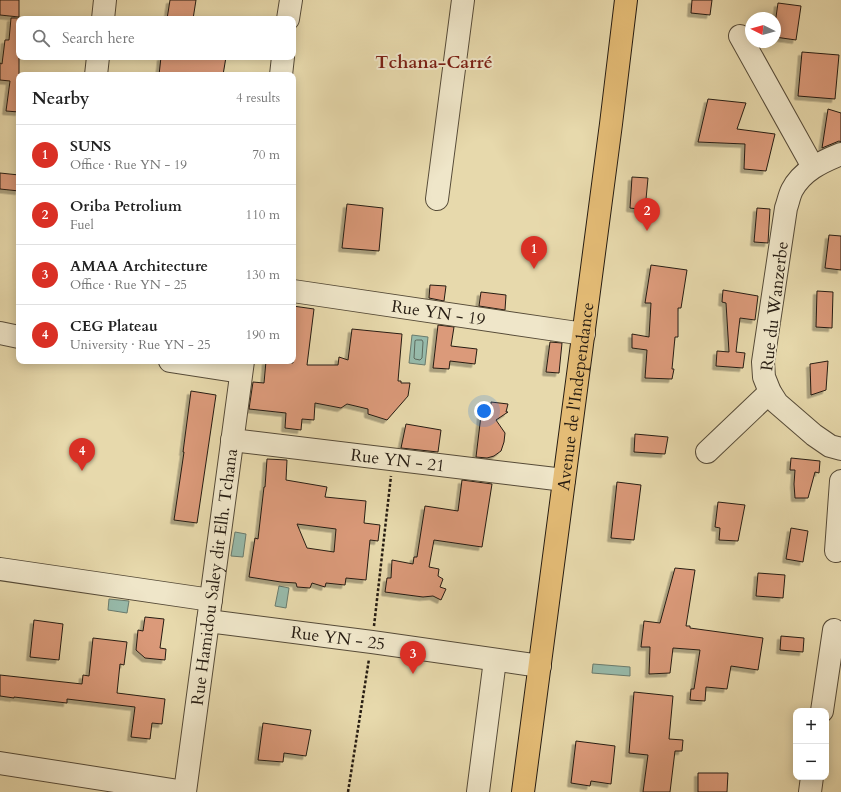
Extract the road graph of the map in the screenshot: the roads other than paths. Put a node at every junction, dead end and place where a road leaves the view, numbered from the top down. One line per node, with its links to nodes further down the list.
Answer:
1 (105, 0): 5 (street)
2 (291, 0): 6 (street)
3 (464, 0): 14 (street)
4 (626, 0): 17 (highway, Avenue de l'Independance)
5 (103, 16)
6 (288, 16)
7 (740, 36): 13 (street)
8 (98, 60): 10 (street)
9 (283, 60): 11 (street)
10 (96, 72)
11 (281, 72)
12 (841, 154): 13 (street, Rue du Wanzerbe)
13 (813, 167): 21 (street, Rue du Wanzerbe)
14 (437, 199)
15 (296, 291): 17 (street, Rue YN - 19)
16 (0, 333): 18 (street)
17 (584, 334): 25 (highway, Avenue de l'Independance)
18 (16, 336)
19 (206, 364): 20 (street)
20 (242, 367): 22 (street, Rue Hamidou Saley dit Elh. Tchana)
21 (770, 392): 23 (street, Rue du Wanzerbe); 24 (street)
22 (232, 440): 25 (street, Rue YN - 21); 29 (street, Rue Hamidou Saley dit Elh. Tchana)
23 (841, 449)
24 (707, 452)
25 (564, 480): 33 (highway, Avenue de l'Independance)
26 (841, 481): 27 (street)
27 (836, 551)
28 (0, 569): 29 (street)
29 (211, 600): 30 (street, Rue Hamidou Saley dit Elh. Tchana)
30 (208, 621): 32 (street, Rue YN - 25); 37 (street, Rue Hamidou Saley dit Elh. Tchana)
31 (834, 630): 34 (street)
32 (495, 660): 33 (street, Rue YN - 25); 38 (street)
33 (540, 666): 39 (highway, Avenue de l'Independance)
34 (822, 708)
35 (0, 764): 37 (street)
36 (812, 780): 40 (street)
37 (185, 792)
38 (478, 792)
39 (523, 792)
40 (810, 792)

